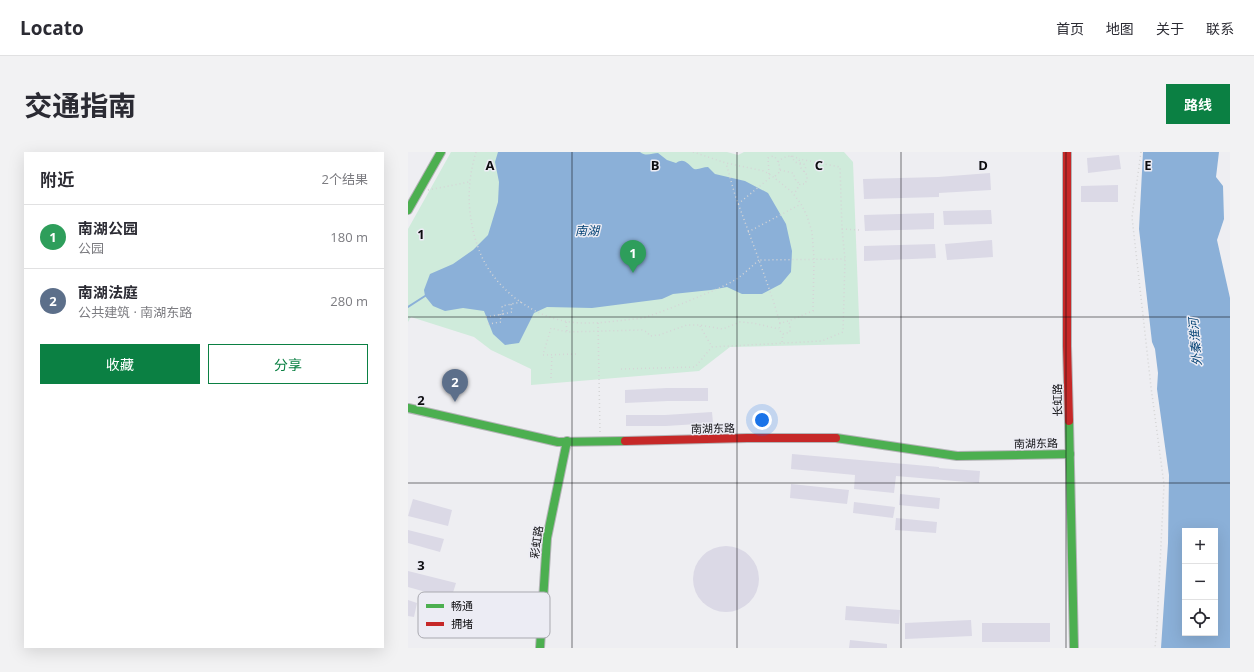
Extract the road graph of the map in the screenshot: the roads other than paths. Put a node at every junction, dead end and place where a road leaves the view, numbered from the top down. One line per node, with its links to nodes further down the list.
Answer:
1 (441, 152): 3 (street)
2 (1067, 152): 6 (street, 长虹路)
3 (408, 210)
4 (408, 408): 5 (street, 南湖东路)
5 (567, 441): 6 (street, 南湖东路); 7 (street, 彩虹路)
6 (1070, 454): 8 (street, 长虹路)
7 (542, 592)
8 (1074, 648)

